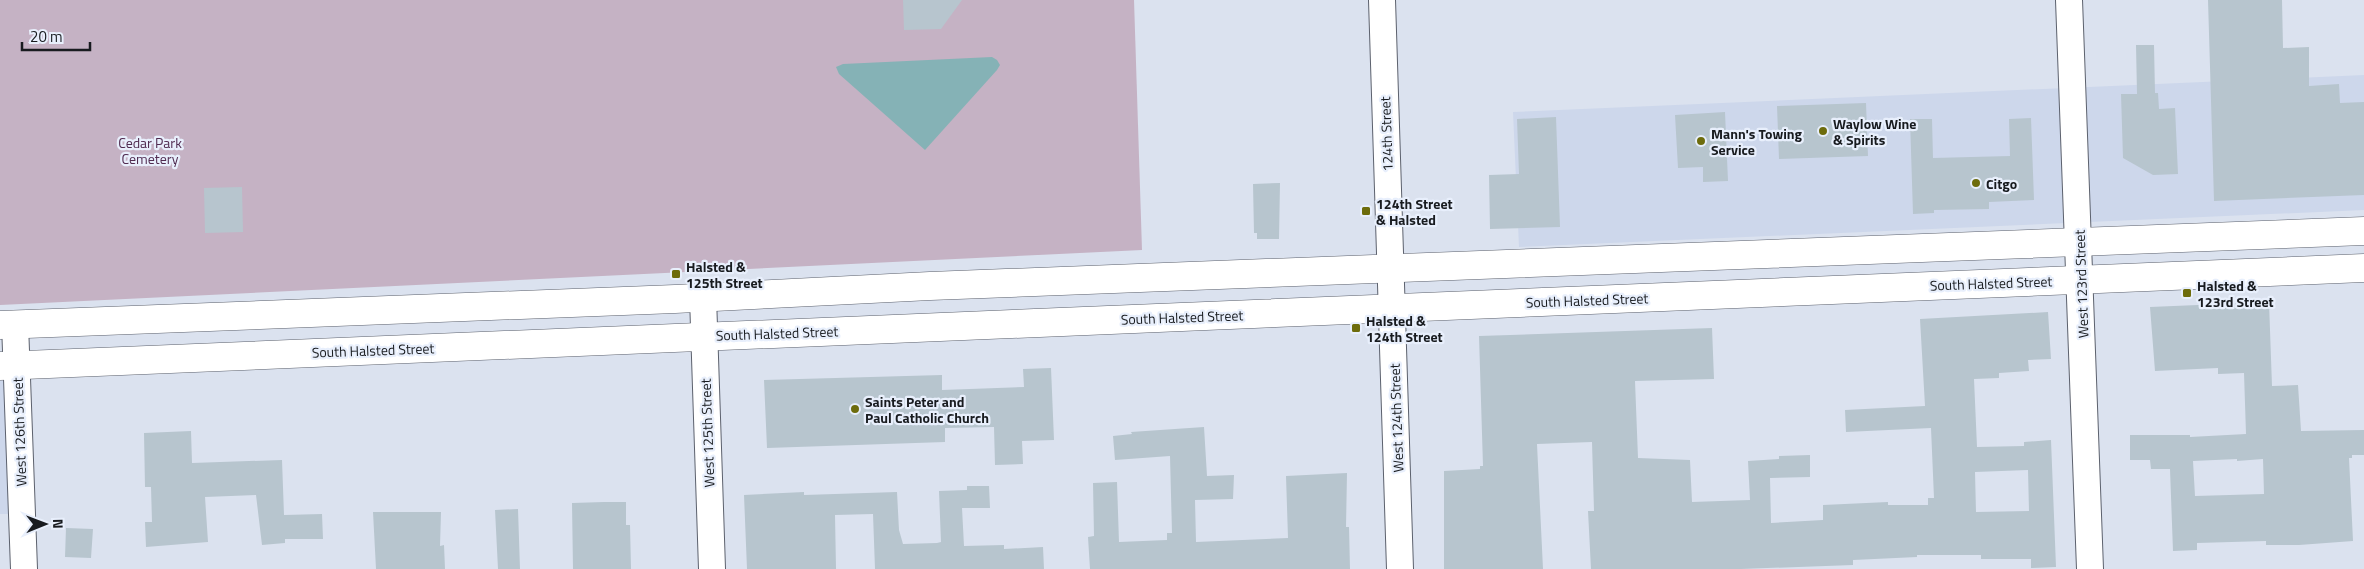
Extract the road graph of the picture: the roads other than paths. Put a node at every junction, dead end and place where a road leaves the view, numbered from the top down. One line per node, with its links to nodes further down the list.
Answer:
1 (1382, 0): 5 (street, 124th Street)
2 (2069, 0): 4 (street, West 123rd Street)
3 (2364, 231): 4 (main road)
4 (2079, 240): 5 (main road); 7 (street, West 123rd Street)
5 (1392, 268): 8 (main road); 9 (street, West 124th Street)
6 (2364, 268): 7 (main road, South Halsted Street)
7 (2081, 280): 9 (main road, South Halsted Street); 16 (street, West 123rd Street)
8 (702, 297): 10 (main road); 11 (street, West 125th Street)
9 (1392, 308): 11 (main road, South Halsted Street); 15 (street, West 124th Street)
10 (7, 324): 12 (street, West 126th Street)
11 (704, 336): 12 (main road, South Halsted Street); 14 (street, West 125th Street)
12 (8, 366): 13 (street, West 126th Street)
13 (24, 569)
14 (712, 569)
15 (1400, 569)
16 (2090, 569)

